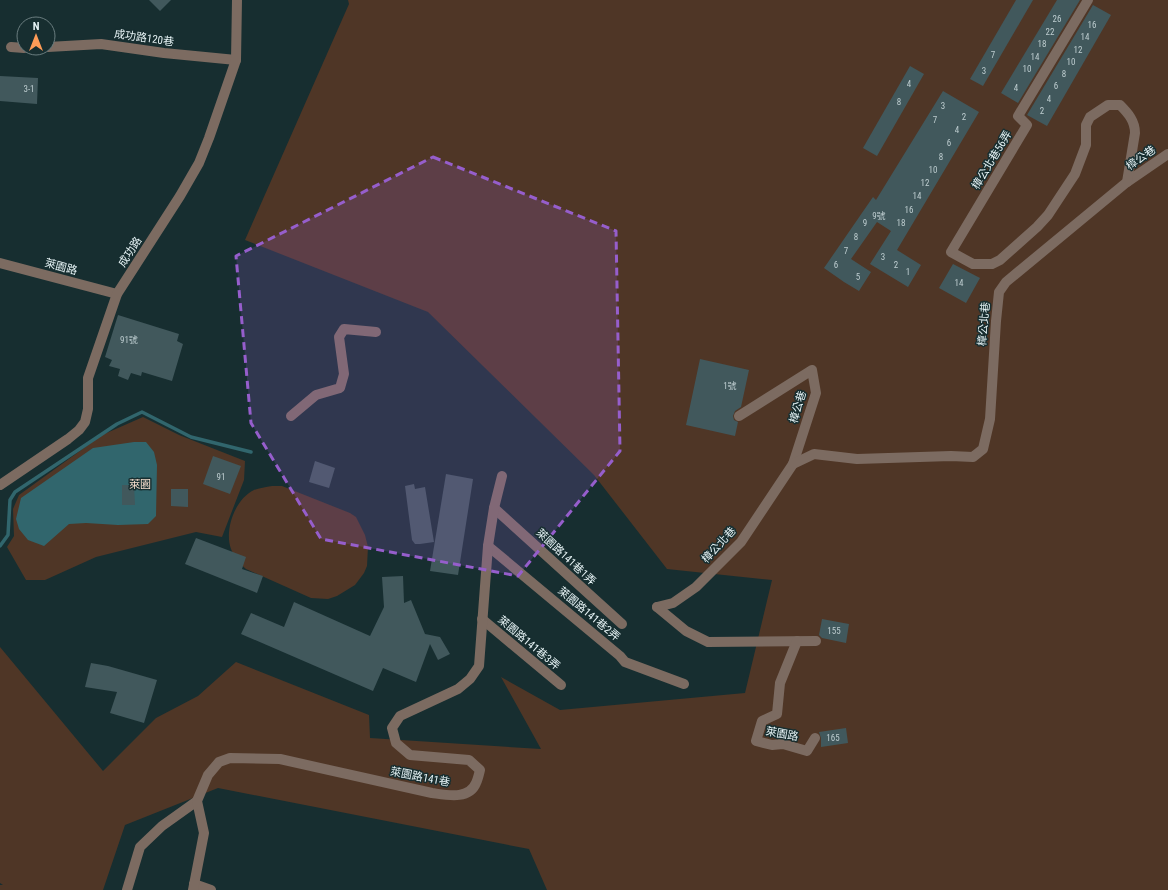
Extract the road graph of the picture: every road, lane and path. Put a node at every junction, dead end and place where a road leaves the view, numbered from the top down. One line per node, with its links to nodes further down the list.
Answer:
1 (237, 0): 6 (street, 成功路)
2 (1088, 0): 8 (street, 樟公北巷56弄)
3 (11, 47): 4 (street)
4 (16, 47)
5 (56, 47): 6 (street, 成功路120巷)
6 (236, 60): 10 (street, 成功路)
7 (1168, 154): 8 (street, 樟公巷)
8 (1127, 182): 14 (street, 樟公北巷)
9 (0, 263): 10 (street, 萊園路)
10 (116, 294): 16 (street, 成功路)
11 (376, 332): 12 (street)
12 (290, 416)
13 (739, 416): 14 (street, 樟公巷)
14 (793, 464): 21 (street, 樟公北巷)
15 (502, 476): 17 (street, 萊園路141巷)
16 (0, 485)
17 (494, 508): 18 (street, 萊園路141巷); 20 (street, 萊園路141巷1弄)
18 (488, 546): 19 (street, 萊園路141巷); 23 (street, 萊園路141巷2弄)
19 (482, 620): 24 (street, 萊園路141巷3弄); 26 (street, 萊園路141巷)
20 (622, 624)
21 (797, 641): 22 (street); 25 (street, 萊園路)
22 (816, 641)
23 (684, 684)
24 (561, 685)
25 (815, 738)
26 (197, 801): 27 (street); 28 (street)
27 (194, 887): 29 (street)
28 (127, 890)
29 (211, 890)

